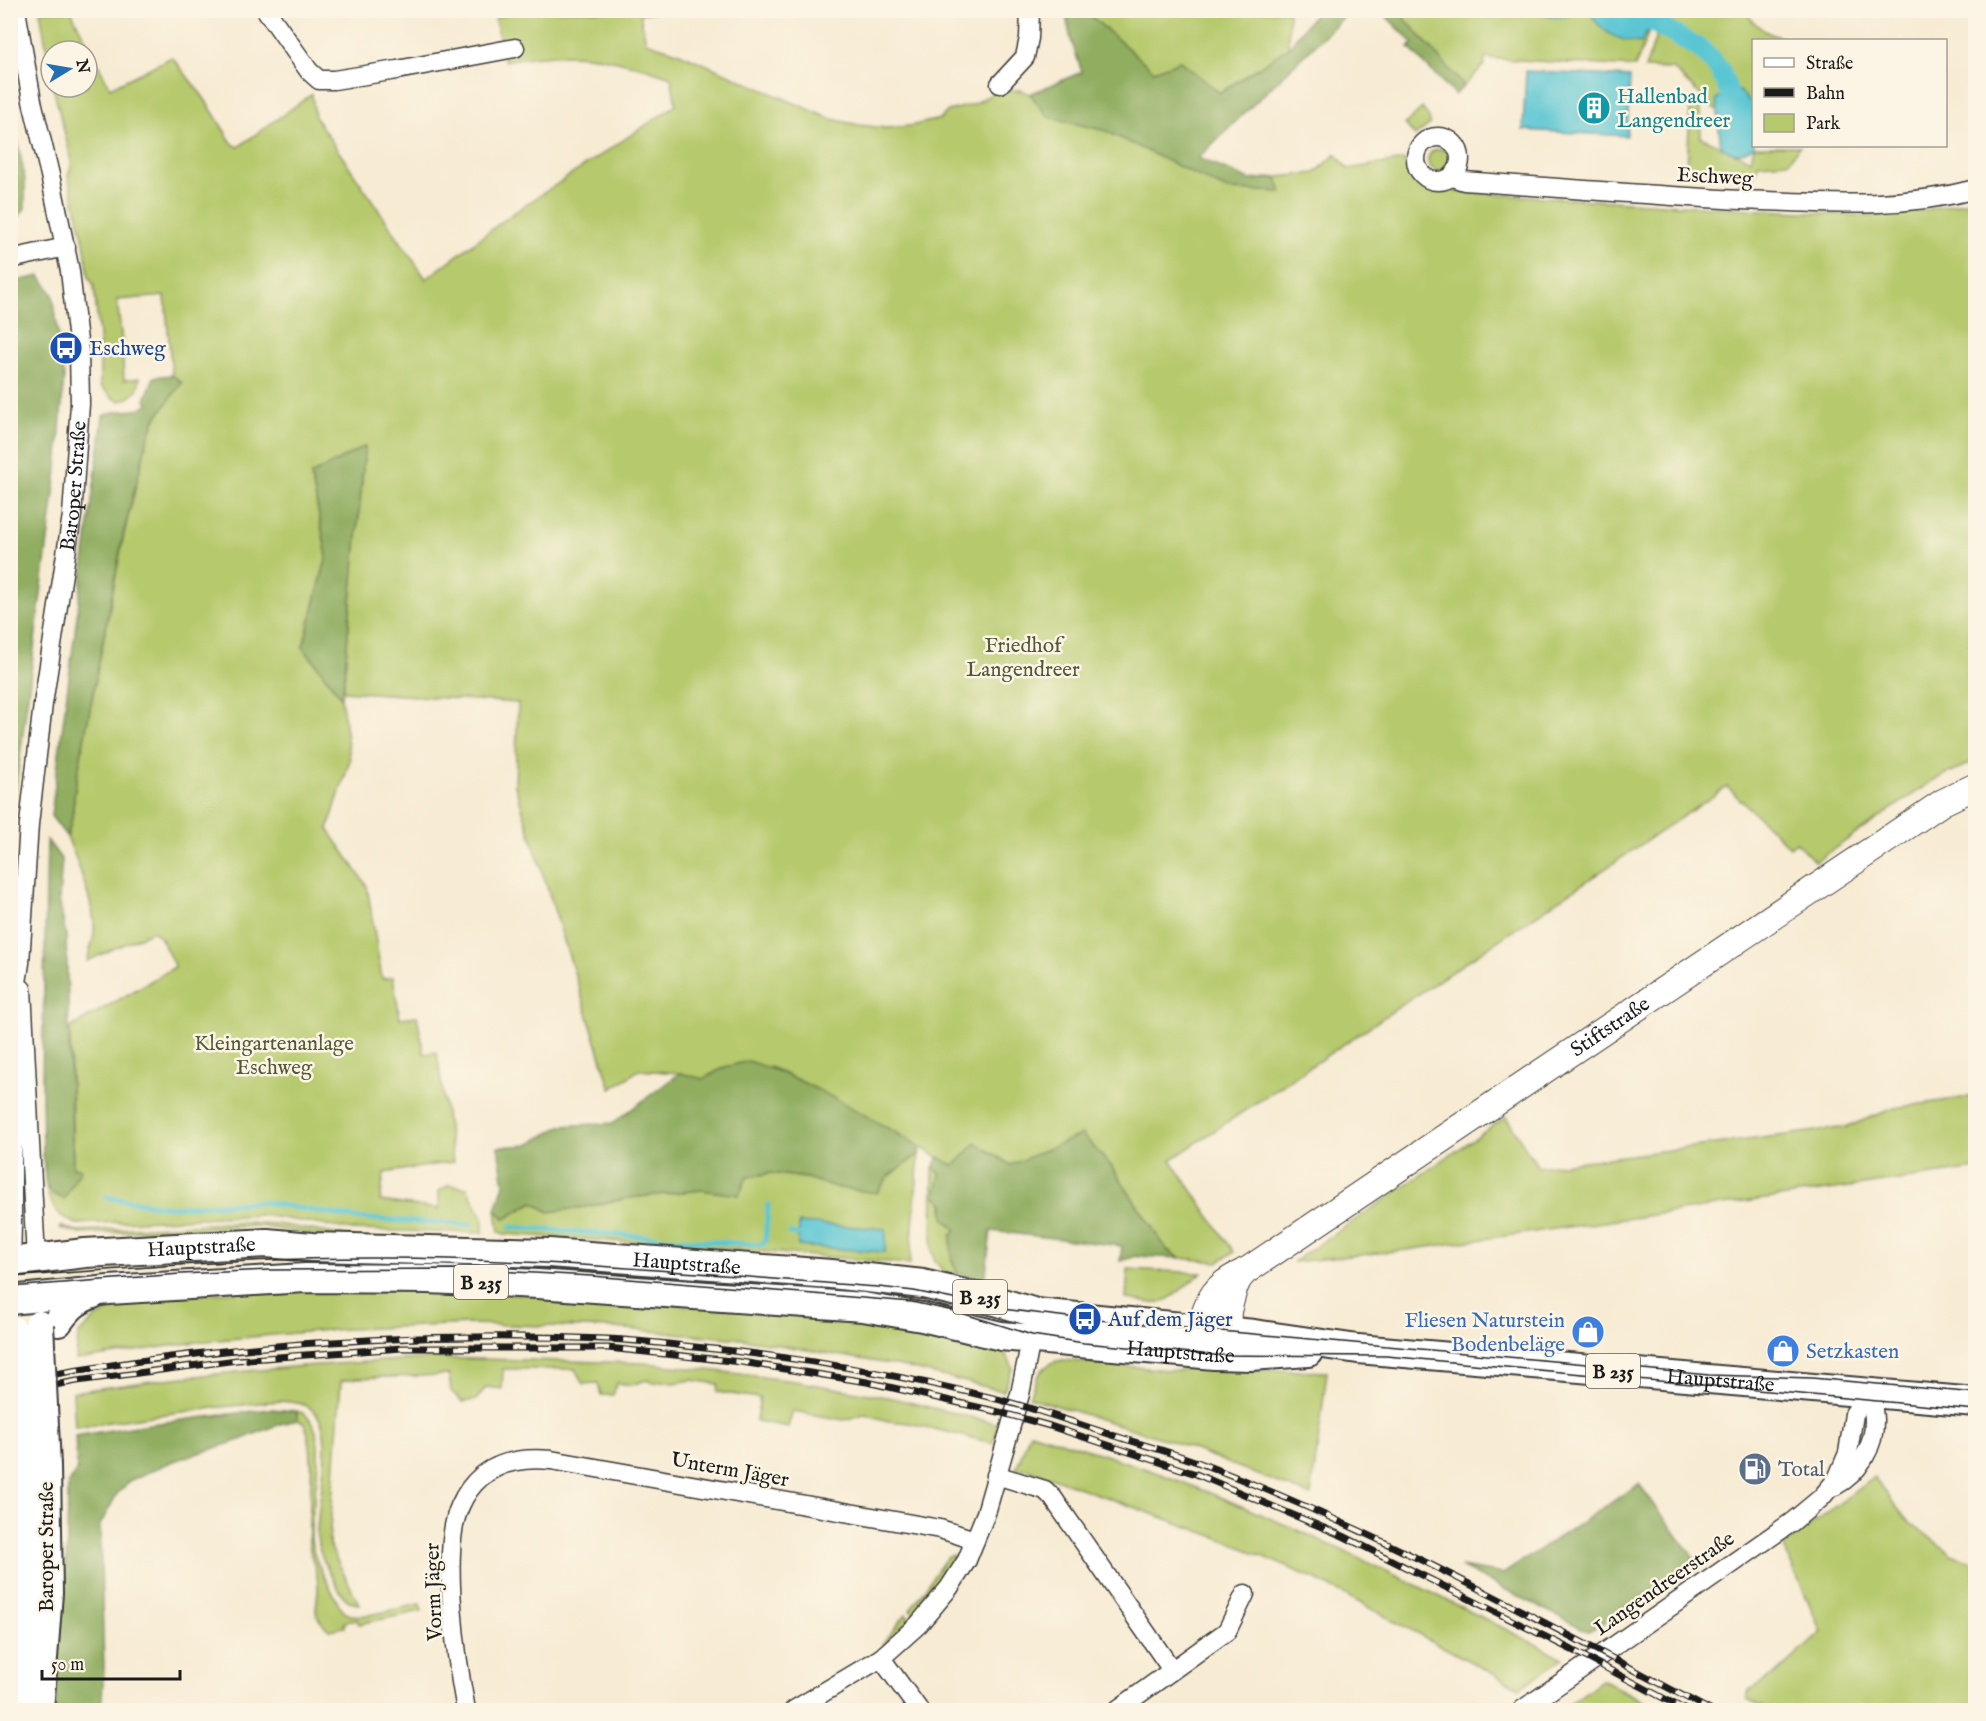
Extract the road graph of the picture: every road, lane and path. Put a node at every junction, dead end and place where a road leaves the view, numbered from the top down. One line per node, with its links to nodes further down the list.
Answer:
1 (16, 10): 8 (street, Baroper Straße)
2 (266, 10): 4 (street)
3 (1030, 10): 5 (street)
4 (515, 48)
5 (1000, 84)
6 (1452, 177): 6 (street, Eschweg); 7 (street, Eschweg)
7 (1976, 189)
8 (66, 247): 9 (street); 11 (street, Baroper Straße)
9 (10, 259)
10 (1976, 786): 17 (street, Stiftstraße)
11 (20, 963): 12 (street, Baroper Straße); 12 (street, Baroper Straße)
12 (23, 1260): 14 (main road, Baroper Straße); 16 (main road, Hauptstraße / B 235)
13 (109, 1290): 14 (main road, Hauptstraße / B 235); 15 (main road, Hauptstraße); 16 (main road, Hauptstraße / B 235)
14 (20, 1299): 15 (main road, Baroper Straße)
15 (37, 1326): 18 (main road, Baroper Straße, bridge); 18 (main road, Baroper Straße)
16 (1034, 1326): 17 (main road, Hauptstraße / B 235); 22 (street)
17 (1214, 1338): 19 (main road, Hauptstraße / B 235)
18 (23, 1381): 21 (main road, Baroper Straße, bridge)
19 (1868, 1393): 20 (main road, Hauptstraße / B 235); 36 (street, Langendreerstraße)
20 (1976, 1402)
21 (35, 1468): 26 (main road, Baroper Straße); 31 (main road, Baroper Straße)
22 (996, 1474): 24 (street); 28 (street)
23 (479, 1479): 24 (street, Unterm Jäger); 32 (street, Vorm Jäger)
24 (975, 1540): 27 (street)
25 (1245, 1594): 28 (street)
26 (24, 1655): 29 (highway); 30 (street, Baroper Straße)
27 (881, 1658): 33 (street); 34 (street)
28 (1172, 1670): 35 (street)
29 (10, 1705)
30 (20, 1710)
31 (39, 1710)
32 (466, 1710)
33 (794, 1710)
34 (919, 1710)
35 (1117, 1710)
36 (1522, 1710)

